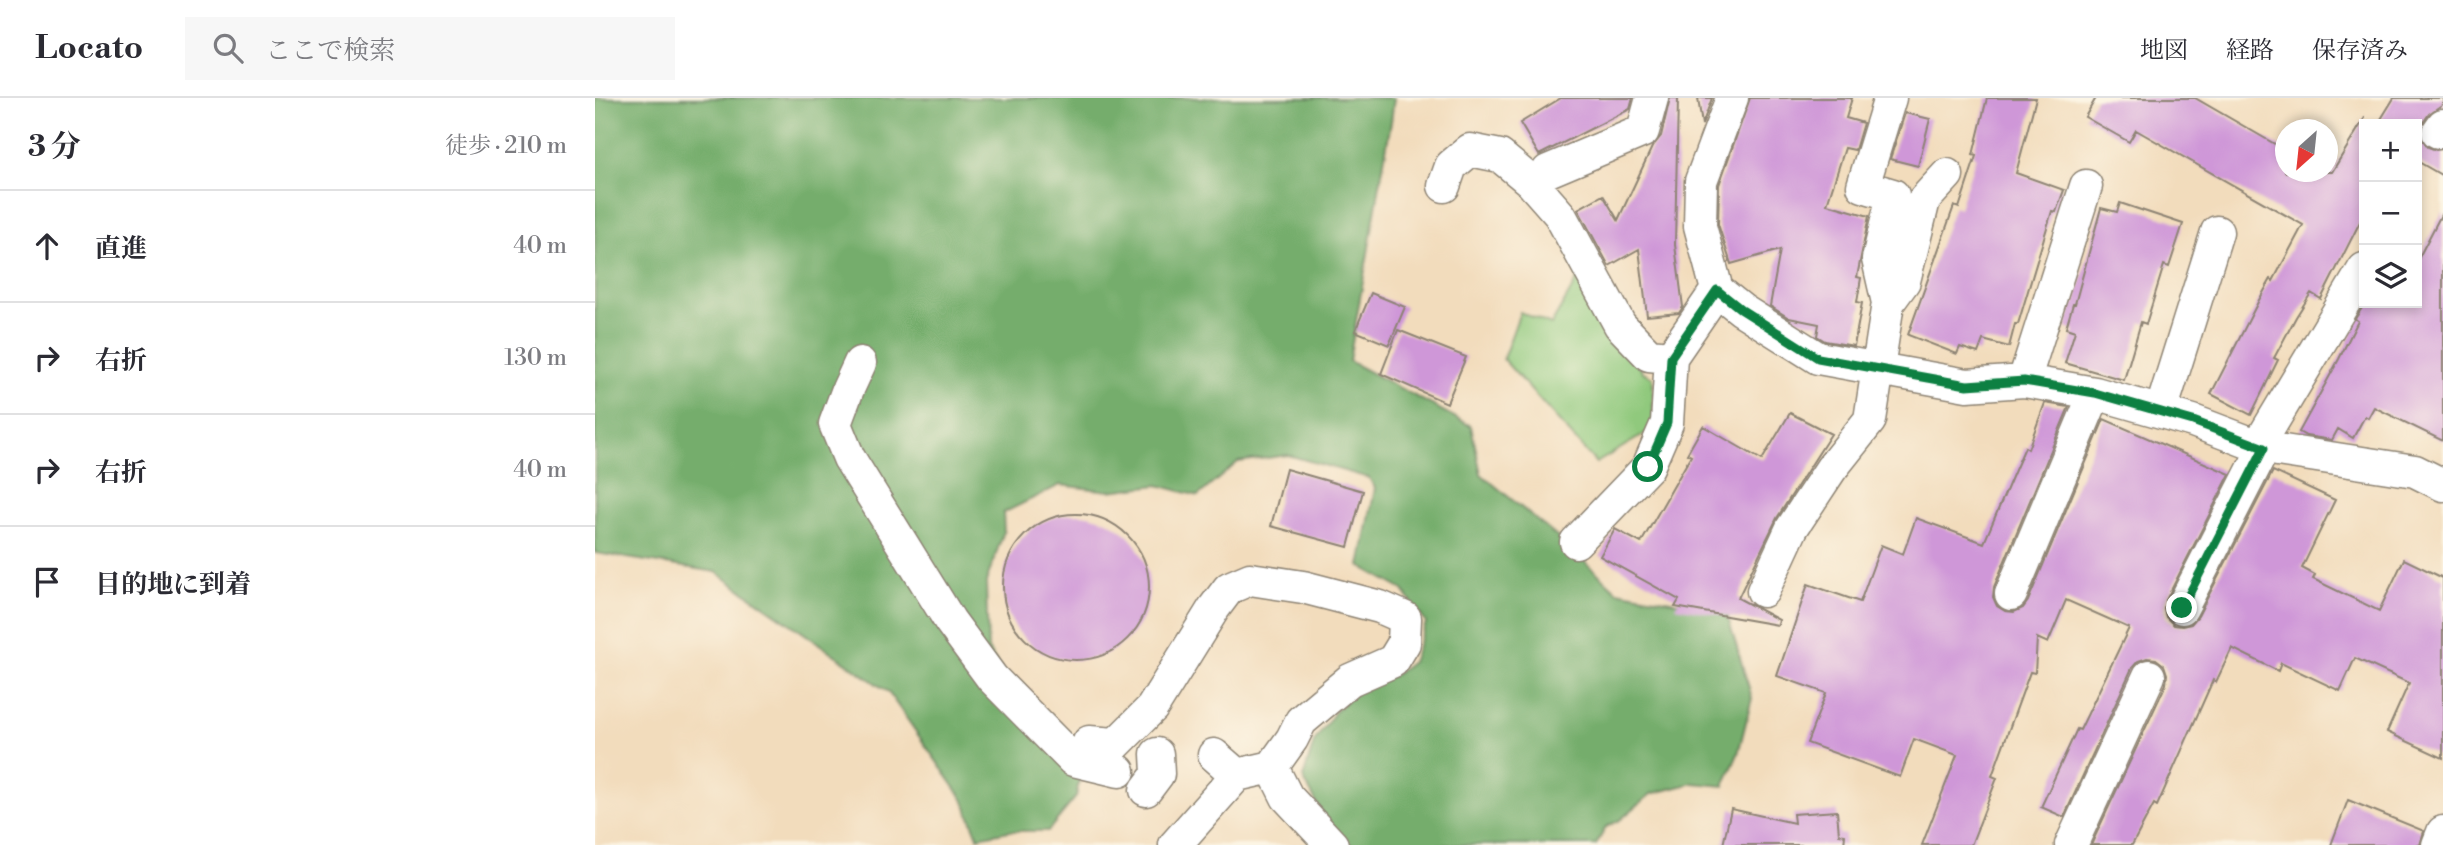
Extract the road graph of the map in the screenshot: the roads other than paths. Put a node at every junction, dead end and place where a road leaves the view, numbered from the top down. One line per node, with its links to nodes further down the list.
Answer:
1 (1653, 98): 4 (street)
2 (1733, 98): 10 (street)
3 (1890, 98): 11 (street)
4 (1548, 171)
5 (1947, 174): 11 (street)
6 (1444, 186): 12 (street)
7 (2086, 186): 15 (street)
8 (2217, 232): 17 (street)
9 (2359, 278): 18 (street)
10 (1717, 290): 12 (street); 14 (street)
11 (1888, 303): 14 (street)
12 (1671, 357): 20 (street)
13 (860, 363): 28 (street)
14 (1877, 369): 15 (street); 21 (street)
15 (2024, 381): 16 (street)
16 (2095, 393): 17 (street); 22 (street)
17 (2161, 411): 18 (street)
18 (2261, 447): 19 (street); 23 (street)
19 (2443, 485)
20 (1576, 542)
21 (1763, 591)
22 (2011, 594)
23 (2182, 608)
24 (2149, 676): 33 (street)
25 (1089, 743): 27 (street)
26 (1157, 754): 29 (street)
27 (1272, 767): 31 (street); 32 (street)
28 (1119, 772)
29 (1146, 790)
30 (2443, 832): 34 (street)
31 (1175, 845)
32 (1332, 845)
33 (2070, 845)
34 (2438, 845)

